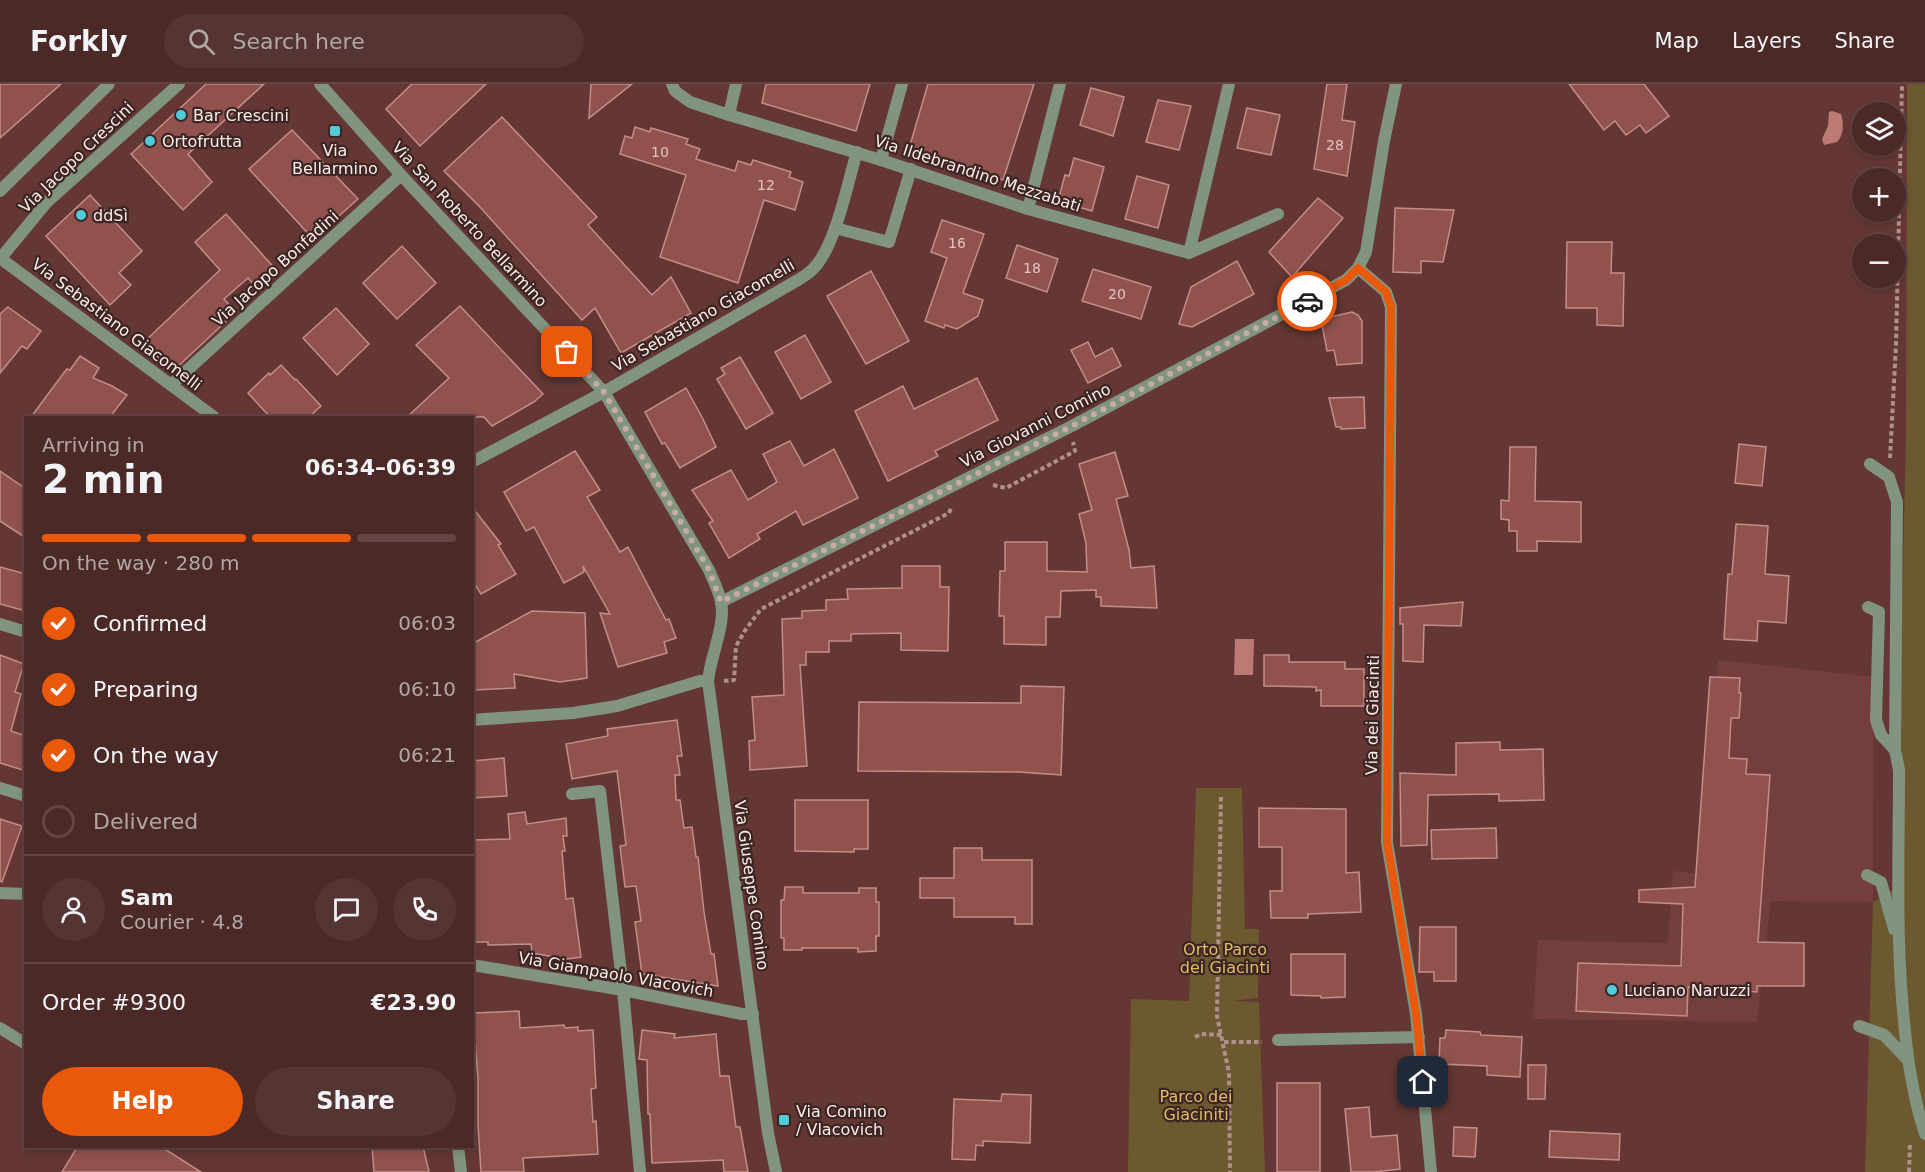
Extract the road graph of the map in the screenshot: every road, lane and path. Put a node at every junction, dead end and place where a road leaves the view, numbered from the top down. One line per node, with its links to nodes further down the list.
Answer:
1 (109, 84): 16 (street, Via Jacopo Crescini)
2 (178, 84): 21 (street, Via Jacopo Crescini)
3 (320, 84): 15 (street, Via San Roberto Bellarmino)
4 (672, 84): 11 (street, Via Ildebrandino Mezzabati)
5 (736, 84): 11 (street)
6 (902, 84): 13 (street)
7 (1060, 84): 17 (street)
8 (1229, 84): 20 (street)
9 (1396, 84): 22 (street)
10 (1902, 84): 29 (path)
11 (729, 115): 12 (street, Via Ildebrandino Mezzabati)
12 (857, 152): 13 (street, Via Ildebrandino Mezzabati); 19 (street, Via Sebastiano Giacomelli)
13 (881, 159): 14 (street, Via Ildebrandino Mezzabati)
14 (911, 169): 17 (street, Via Ildebrandino Mezzabati); 19 (street)
15 (401, 176): 23 (street, Via Jacopo Bonfadini); 24 (street, Via San Roberto Bellarmino)
16 (0, 191)
17 (1028, 209): 20 (street, Via Ildebrandino Mezzabati)
18 (1278, 214): 20 (street)
19 (835, 228): 24 (street, Via Sebastiano Giacomelli)
20 (1189, 253)
21 (0, 258): 23 (street, Via Sebastiano Giacomelli)
22 (1358, 268): 26 (street, Via Giovanni Comino); 54 (street, Via dei Giacinti)
23 (171, 385): 25 (street, Via Sebastiano Giacomelli)
24 (604, 392): 27 (street, Via Sebastiano Giacomelli); 32 (street, Via San Roberto Bellarmino)
25 (213, 416)
26 (1070, 427): 30 (path); 32 (street, Via Giovanni Comino)
27 (474, 461)
28 (1870, 464): 29 (street)
29 (1888, 477): 38 (street)
30 (984, 489)
31 (953, 503): 36 (path)
32 (721, 602): 36 (street, Via Giuseppe Comino)
33 (1868, 607): 38 (street)
34 (0, 624): 35 (street)
35 (24, 631)
36 (708, 681): 37 (street); 49 (street, Via Giuseppe Comino)
37 (474, 720)
38 (1894, 750): 46 (street)
39 (0, 788): 41 (street)
40 (572, 794): 48 (street)
41 (24, 795)
42 (1221, 797): 52 (path)
43 (1867, 875): 46 (street)
44 (0, 893): 45 (street)
45 (24, 894)
46 (1898, 944): 58 (street)
47 (474, 965): 48 (street, Via Giampaolo Vlacovich)
48 (623, 990): 49 (street, Via Giampaolo Vlacovich); 62 (street)
49 (753, 1014): 63 (street, Via Giuseppe Comino)
50 (1859, 1026): 58 (street)
51 (0, 1028): 57 (street)
52 (1222, 1035): 53 (path); 56 (path)
53 (1195, 1037)
54 (1419, 1037): 55 (street); 65 (street, Via dei Giacinti)
55 (1271, 1041): 56 (path)
56 (1224, 1042): 64 (path)
57 (24, 1043)
58 (1907, 1059): 59 (street)
59 (1925, 1134)
60 (458, 1148): 61 (street)
61 (461, 1172)
62 (640, 1172)
63 (776, 1172)
64 (1230, 1172)
65 (1434, 1172)

